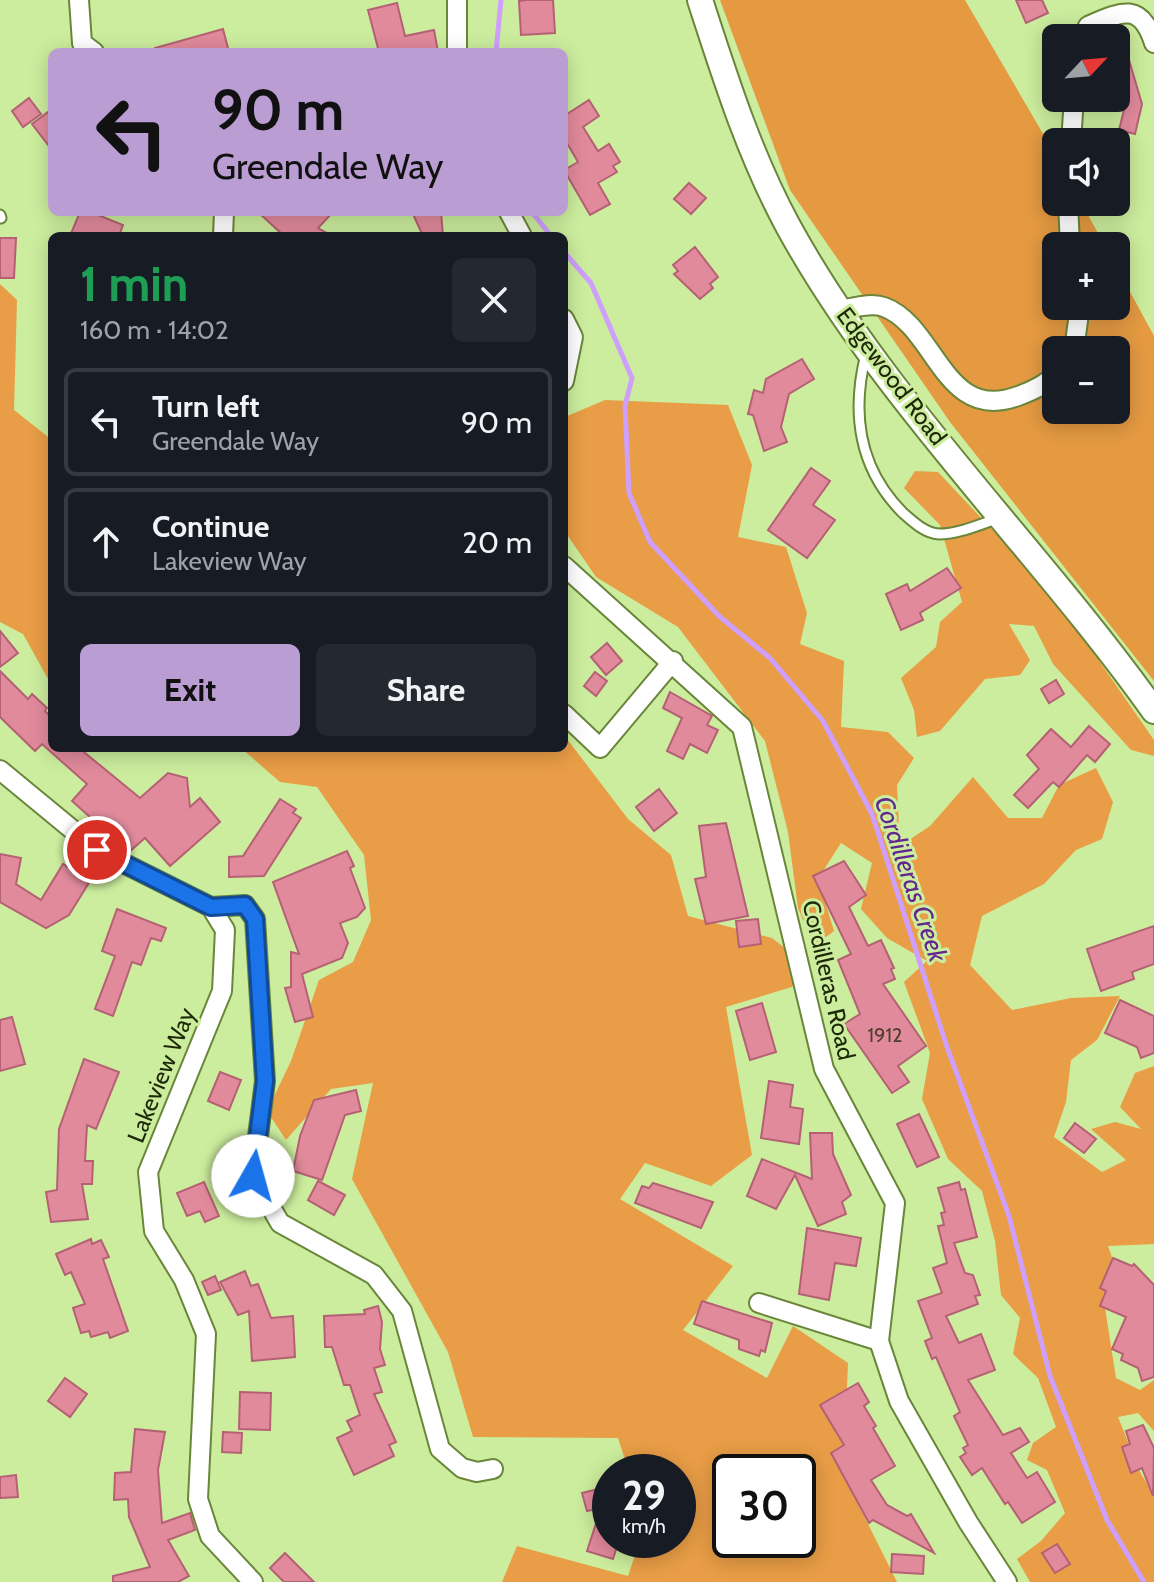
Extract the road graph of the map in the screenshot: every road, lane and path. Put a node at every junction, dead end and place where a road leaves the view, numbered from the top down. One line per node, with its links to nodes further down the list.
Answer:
1 (79, 0): 6 (street)
2 (457, 0): 7 (street)
3 (700, 0): 8 (main road, Edgewood Road)
4 (1094, 24): 5 (street)
5 (1154, 43)
6 (89, 48)
7 (457, 48)
8 (840, 310): 10 (main road, Edgewood Road); 12 (street)
9 (568, 327): 11 (street)
10 (868, 347): 13 (main road, Edgewood Road); 13 (lane)
11 (568, 361)
12 (1042, 384)
13 (1001, 517): 16 (main road, Edgewood Road)
14 (568, 571): 15 (street, Cordilleras Road)
15 (673, 661): 17 (street); 21 (street, Cordilleras Road)
16 (1154, 711)
17 (568, 718)
18 (0, 770): 19 (street)
19 (211, 907): 22 (street); 23 (street, Lakeview Way)
20 (759, 1303): 21 (street)
21 (879, 1341): 24 (street, Cordilleras Road)
22 (493, 1469)
23 (253, 1582)
24 (1007, 1582)

